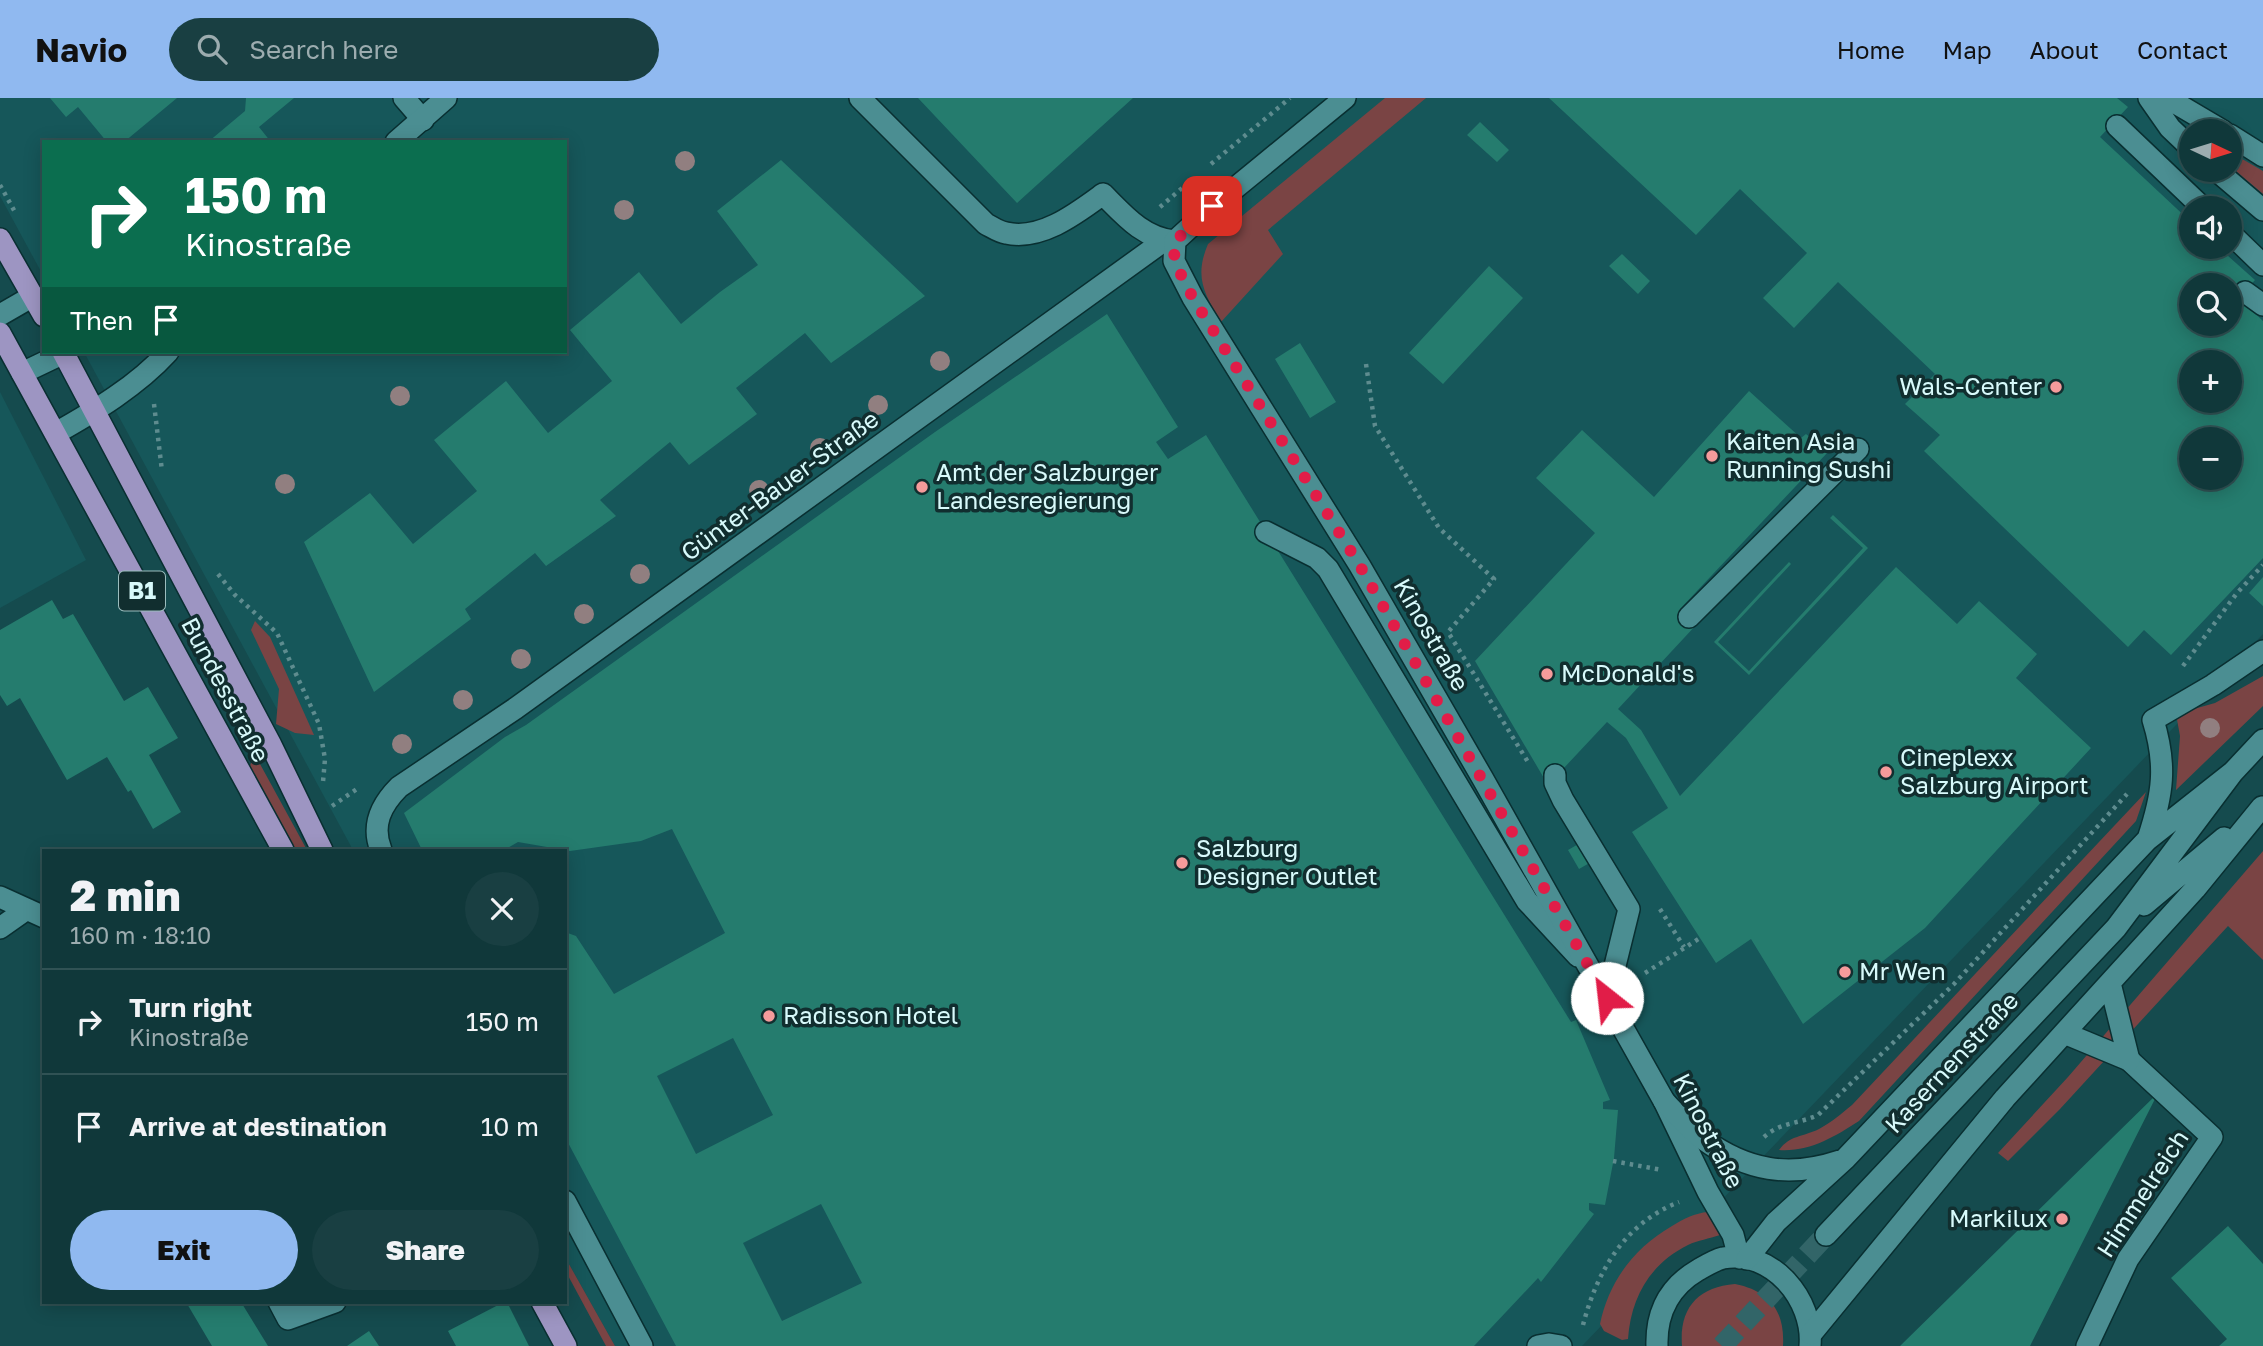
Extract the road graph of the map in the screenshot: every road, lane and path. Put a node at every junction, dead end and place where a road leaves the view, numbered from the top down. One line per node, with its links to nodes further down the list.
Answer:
1 (404, 98): 8 (main road)
2 (446, 98): 8 (main road)
3 (860, 98): 18 (main road)
4 (1345, 98): 18 (main road)
5 (2148, 98): 10 (main road)
6 (2167, 98): 7 (main road)
7 (2203, 119)
8 (423, 120): 11 (main road)
9 (2117, 126): 15 (main road)
10 (2179, 137)
11 (398, 140)
12 (2242, 143): 13 (main road)
13 (2263, 156)
14 (2230, 182): 16 (main road)
15 (2190, 196)
16 (2263, 210)
17 (0, 239): 22 (main road)
18 (1170, 241): 53 (main road, Günter-Bauer-Straße); 62 (main road, Kinostraße)
19 (2242, 245): 20 (main road)
20 (2263, 265)
21 (2245, 292): 23 (main road)
22 (33, 296): 24 (main road); 25 (main road)
23 (2263, 305)
24 (42, 312)
25 (0, 315)
26 (0, 333): 31 (main road, Bundesstraße / B1)
27 (60, 354): 31 (main road)
28 (65, 354): 33 (main road, Bundesstraße / B1)
29 (166, 354): 32 (main road)
30 (1366, 364): 46 (path)
31 (22, 373): 34 (main road, Bundesstraße / B1)
32 (141, 377): 33 (main road); 36 (path)
33 (95, 411): 34 (main road); 52 (main road, Bundesstraße / B1)
34 (56, 433): 51 (main road, Bundesstraße / B1)
35 (1858, 449): 41 (main road)
36 (163, 475)
37 (1266, 532): 56 (main road)
38 (1280, 555): 56 (main road)
39 (211, 565): 48 (path)
40 (2263, 565): 43 (path)
41 (1689, 617)
42 (2263, 651): 50 (main road)
43 (2179, 672)
44 (2263, 740): 45 (main road, Kasernenstraße)
45 (2233, 772): 50 (main road); 59 (main road, Kasernenstraße)
46 (1555, 779): 64 (main road)
47 (2135, 785): 70 (path)
48 (323, 789)
49 (2262, 806): 59 (main road, Kasernenstraße); 63 (main road)
50 (2147, 840): 68 (main road)
51 (282, 849)
52 (322, 849)
53 (381, 849)
54 (0, 897): 57 (main road)
55 (1654, 900): 61 (path)
56 (1527, 901): 62 (main road)
57 (36, 913): 58 (main road)
58 (0, 928)
59 (2116, 928): 76 (main road, Kasernenstraße)
60 (1700, 938): 61 (path)
61 (1684, 947): 64 (path)
62 (1589, 967): 64 (main road, Kinostraße)
63 (2110, 983): 65 (main road); 66 (main road)
64 (1607, 998): 67 (main road, Kinostraße)
65 (2064, 1033): 66 (main road); 82 (main road)
66 (2129, 1060): 88 (main road, Himmelreich)
67 (1664, 1101): 70 (main road); 73 (main road, Kinostraße)
68 (1845, 1159): 70 (main road); 77 (main road)
69 (1613, 1161): 71 (path)
70 (1746, 1161)
71 (1666, 1180)
72 (1671, 1191): 74 (path)
73 (1708, 1192): 74 (path); 77 (main road, Kinostraße)
74 (1676, 1203): 81 (path)
75 (567, 1205): 84 (main road)
76 (1826, 1235)
77 (1743, 1259): 82 (main road); 87 (main road)
78 (280, 1304): 79 (main road)
79 (329, 1304)
80 (543, 1304): 83 (main road)
81 (1581, 1333)
82 (1810, 1340)
83 (566, 1346)
84 (642, 1346)
85 (1538, 1346): 86 (main road)
86 (1561, 1346)
87 (1657, 1346)
88 (2087, 1346)

